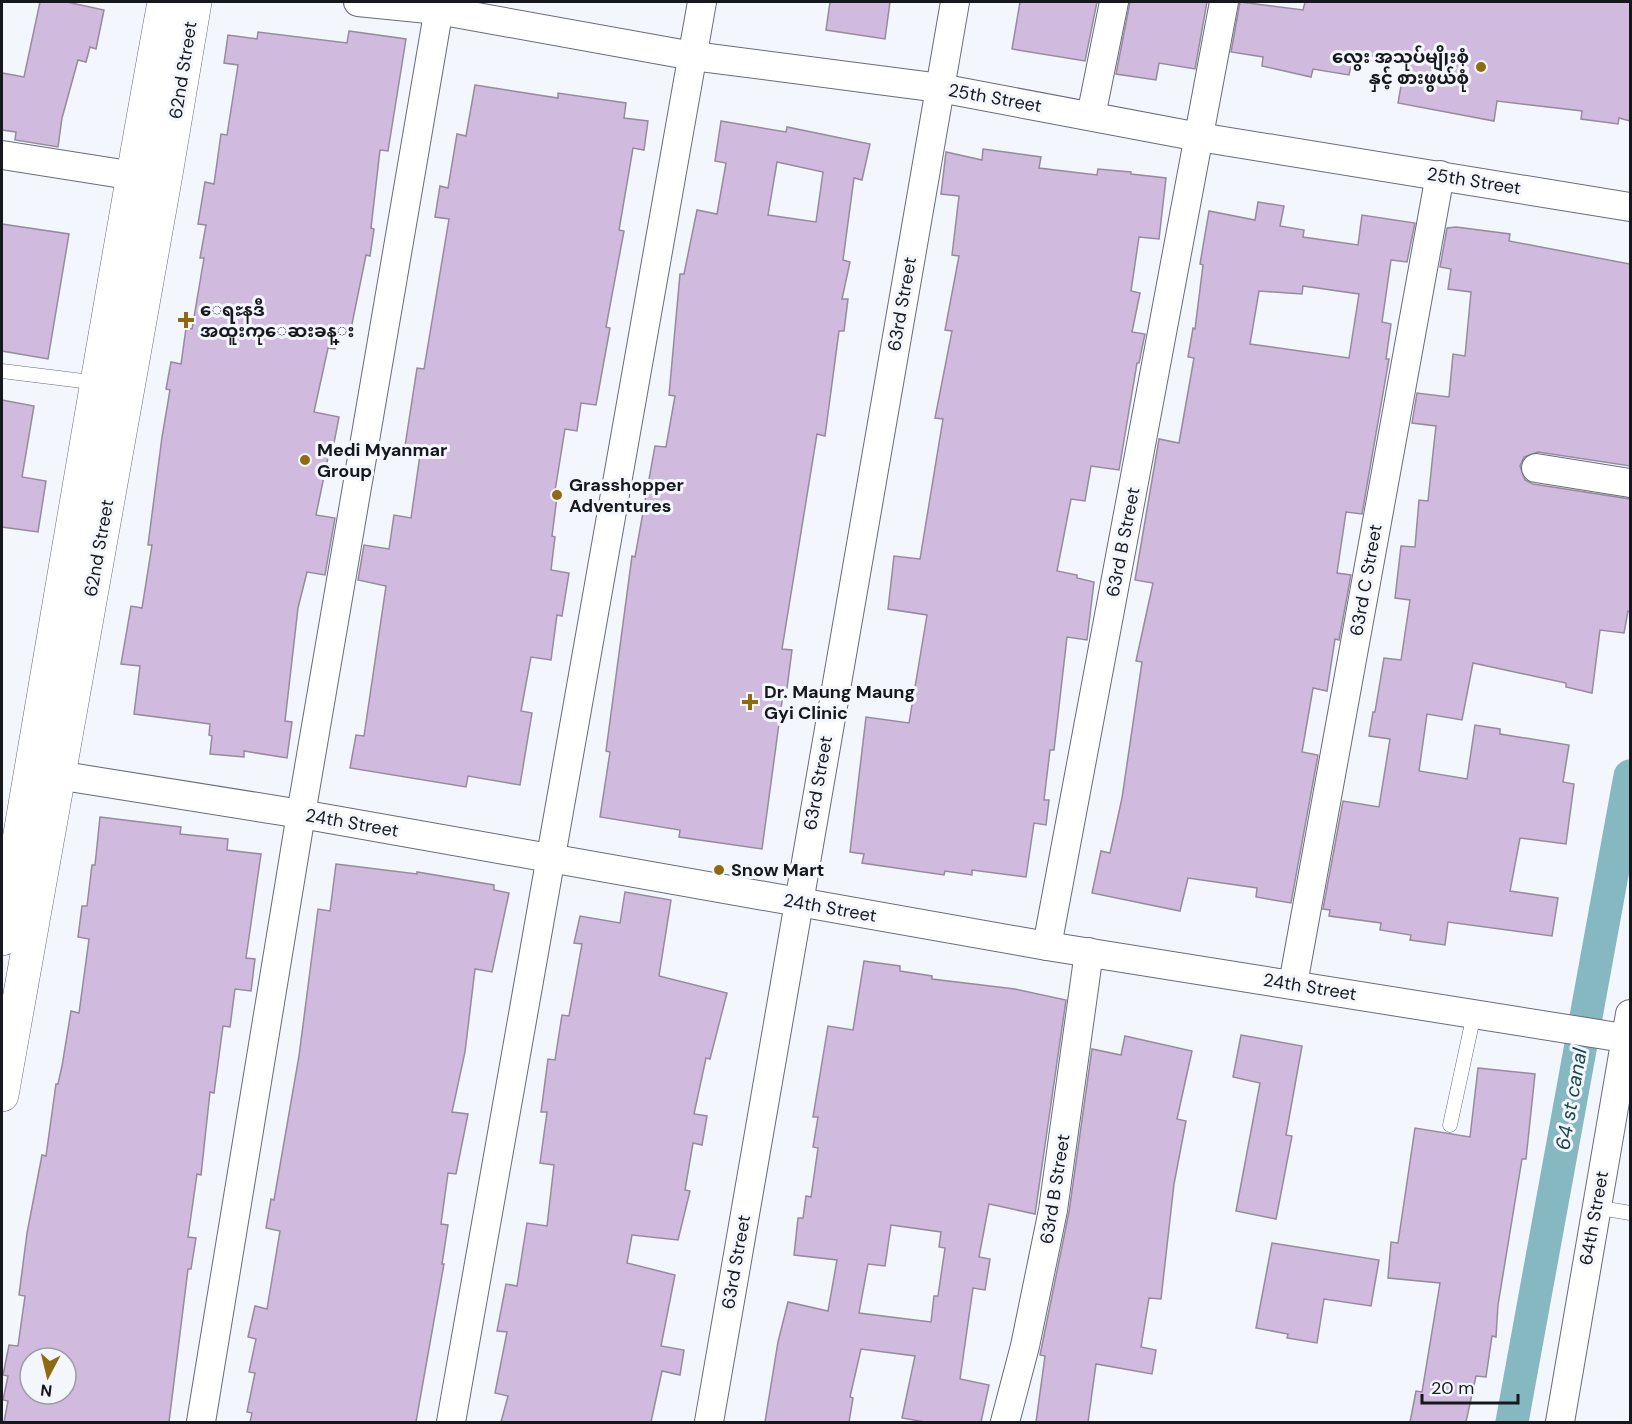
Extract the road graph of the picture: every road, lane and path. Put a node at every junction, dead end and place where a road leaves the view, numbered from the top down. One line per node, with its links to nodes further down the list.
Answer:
1 (164, 2): 14 (main road, 62nd Street)
2 (195, 2): 16 (main road, 62nd Street)
3 (358, 2): 8 (street, 25th Street)
4 (702, 2): 9 (street)
5 (955, 2): 10 (street, 63rd Street)
6 (1114, 2): 11 (street)
7 (1224, 2): 12 (street, 63rd B Street)
8 (439, 6): 9 (street, 25th Street); 24 (street)
9 (693, 57): 10 (street, 25th Street); 25 (street)
10 (940, 88): 11 (street, 25th Street); 26 (street, 63rd Street)
11 (1091, 116): 12 (street, 25th Street)
12 (1199, 137): 15 (street, 25th Street); 28 (street, 63rd B Street)
13 (2, 155): 14 (street)
14 (132, 175): 16 (street); 19 (main road, 62nd Street)
15 (1440, 175): 17 (street, 25th Street); 30 (street, 63rd C Street)
16 (165, 180): 20 (main road, 62nd Street)
17 (1630, 207)
18 (2, 371): 19 (lane)
19 (96, 382): 20 (lane); 23 (main road, 62nd Street)
20 (128, 386): 23 (main road, 62nd Street)
21 (1536, 468): 22 (street)
22 (1630, 483)
23 (45, 774): 24 (street, 24th Street); 27 (main road, 62nd Street); 33 (main road, 62nd Street)
24 (301, 814): 25 (street, 24th Street); 37 (street)
25 (552, 859): 26 (street, 24th Street); 38 (street)
26 (797, 902): 28 (street, 24th Street); 39 (street, 63rd Street)
27 (2, 939)
28 (1047, 946): 29 (street, 24th Street)
29 (1089, 952): 30 (street, 24th Street); 40 (street, 63rd B Street)
30 (1293, 984): 31 (street, 24th Street)
31 (1474, 1014): 32 (street, 24th Street); 34 (lane)
32 (1613, 1031): 35 (street, 64th Street)
33 (2, 1085)
34 (1450, 1125)
35 (1595, 1207): 36 (lane); 41 (street, 64th Street)
36 (1630, 1214)
37 (201, 1422)
38 (451, 1422)
39 (709, 1422)
40 (1005, 1422)
41 (1560, 1422)

